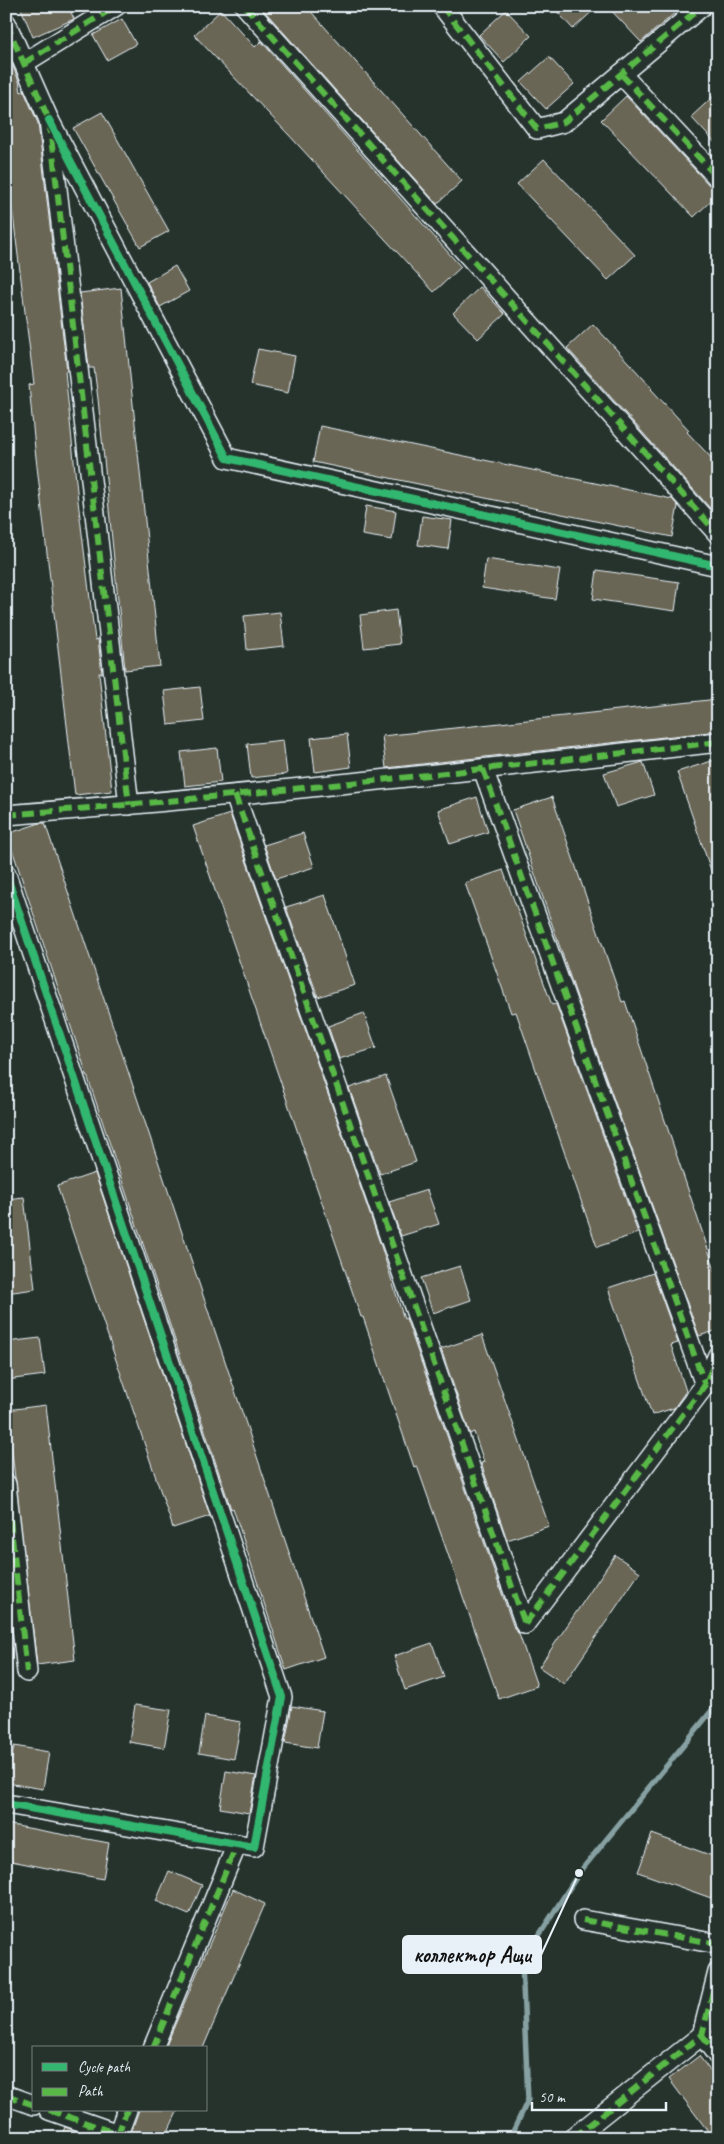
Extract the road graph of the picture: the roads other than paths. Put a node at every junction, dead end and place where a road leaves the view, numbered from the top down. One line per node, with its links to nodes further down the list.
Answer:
1 (116, 6): 6 (street)
2 (245, 6): 10 (street)
3 (442, 6): 7 (street)
4 (702, 6): 7 (street)
5 (6, 23): 6 (street)
6 (24, 63): 8 (street)
7 (621, 74): 9 (street)
8 (49, 120): 11 (street); 15 (street)
9 (718, 178)
10 (718, 534)
11 (718, 566)
12 (718, 742): 13 (street)
13 (483, 769): 14 (street); 19 (street)
14 (235, 795): 15 (street); 19 (street)
15 (129, 805): 16 (street)
16 (6, 815)
17 (6, 874): 23 (street)
18 (718, 1355): 19 (street)
19 (705, 1386)
20 (6, 1484): 21 (street)
21 (27, 1672)
22 (6, 1804): 23 (street)
23 (236, 1844): 28 (street)
24 (583, 1920): 25 (street)
25 (718, 1944)
26 (718, 1972): 27 (street)
27 (702, 2034): 29 (street); 34 (street)
28 (154, 2046)
29 (718, 2056)
30 (6, 2095): 31 (street)
31 (32, 2104)
32 (55, 2112): 33 (street)
33 (126, 2112)
34 (573, 2138)

